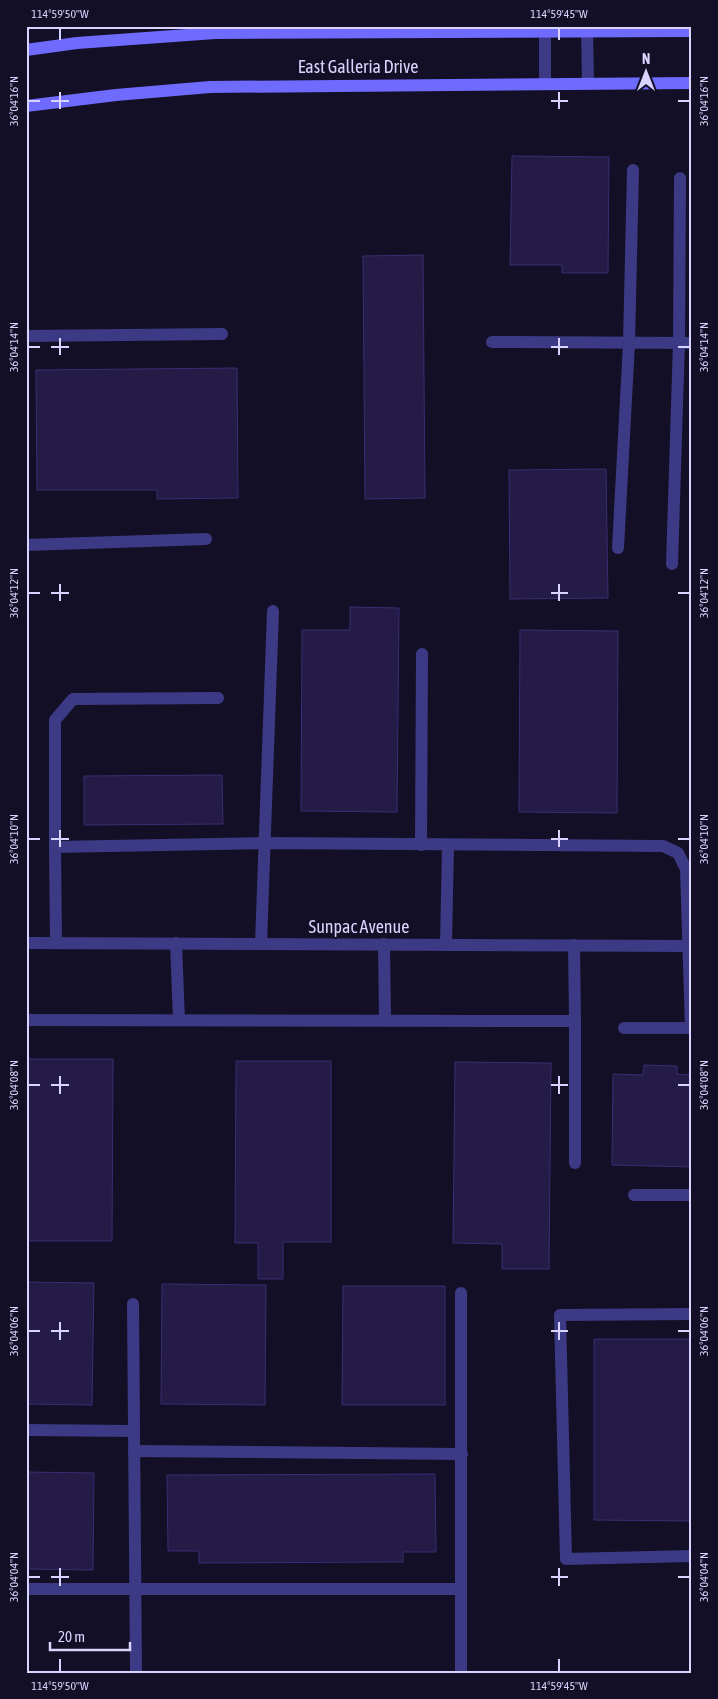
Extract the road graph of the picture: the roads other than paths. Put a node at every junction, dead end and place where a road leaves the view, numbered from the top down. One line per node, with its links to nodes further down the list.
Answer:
1 (545, 29): 2 (main road, East Galleria Drive); 4 (main road, East Galleria Drive); 5 (street)
2 (587, 29): 3 (main road, East Galleria Drive); 6 (street)
3 (692, 31)
4 (26, 50)
5 (545, 83): 6 (main road, East Galleria Drive); 8 (main road, East Galleria Drive)
6 (588, 83): 7 (main road, East Galleria Drive)
7 (692, 83)
8 (26, 106)
9 (633, 170): 14 (street)
10 (680, 178): 15 (street)
11 (222, 334): 12 (street)
12 (26, 336)
13 (492, 342): 14 (street)
14 (629, 343): 15 (street); 18 (street)
15 (685, 343): 19 (street)
16 (206, 539): 17 (street)
17 (26, 545)
18 (618, 548)
19 (672, 564)
20 (273, 611): 23 (street)
21 (422, 654): 24 (street)
22 (218, 698): 26 (street)
23 (265, 843): 24 (street); 26 (street); 30 (street)
24 (421, 845): 25 (street)
25 (448, 845): 32 (street); 34 (street)
26 (55, 847): 28 (street)
27 (26, 943): 28 (street, Sunpac Avenue)
28 (56, 943): 29 (street, Sunpac Avenue)
29 (176, 944): 30 (street, Sunpac Avenue); 37 (street)
30 (261, 944): 31 (street, Sunpac Avenue)
31 (384, 944): 32 (street, Sunpac Avenue); 35 (street)
32 (446, 944): 33 (street, Sunpac Avenue)
33 (574, 945): 34 (street, Sunpac Avenue); 38 (street)
34 (690, 946): 40 (street)
35 (385, 1019): 37 (street); 38 (street)
36 (26, 1020): 37 (street)
37 (179, 1020)
38 (575, 1020): 41 (street)
39 (624, 1028): 40 (street)
40 (691, 1028)
41 (575, 1163)
42 (634, 1195): 43 (street)
43 (692, 1195)
44 (461, 1293): 50 (street)
45 (133, 1304): 48 (street)
46 (692, 1314): 51 (street)
47 (26, 1430): 48 (street)
48 (134, 1431): 49 (street)
49 (134, 1450): 50 (street); 54 (street)
50 (462, 1454): 53 (street)
51 (692, 1556)
52 (26, 1589): 54 (street)
53 (461, 1589): 54 (street); 56 (street)
54 (135, 1590): 55 (street)
55 (136, 1673)
56 (462, 1673)

